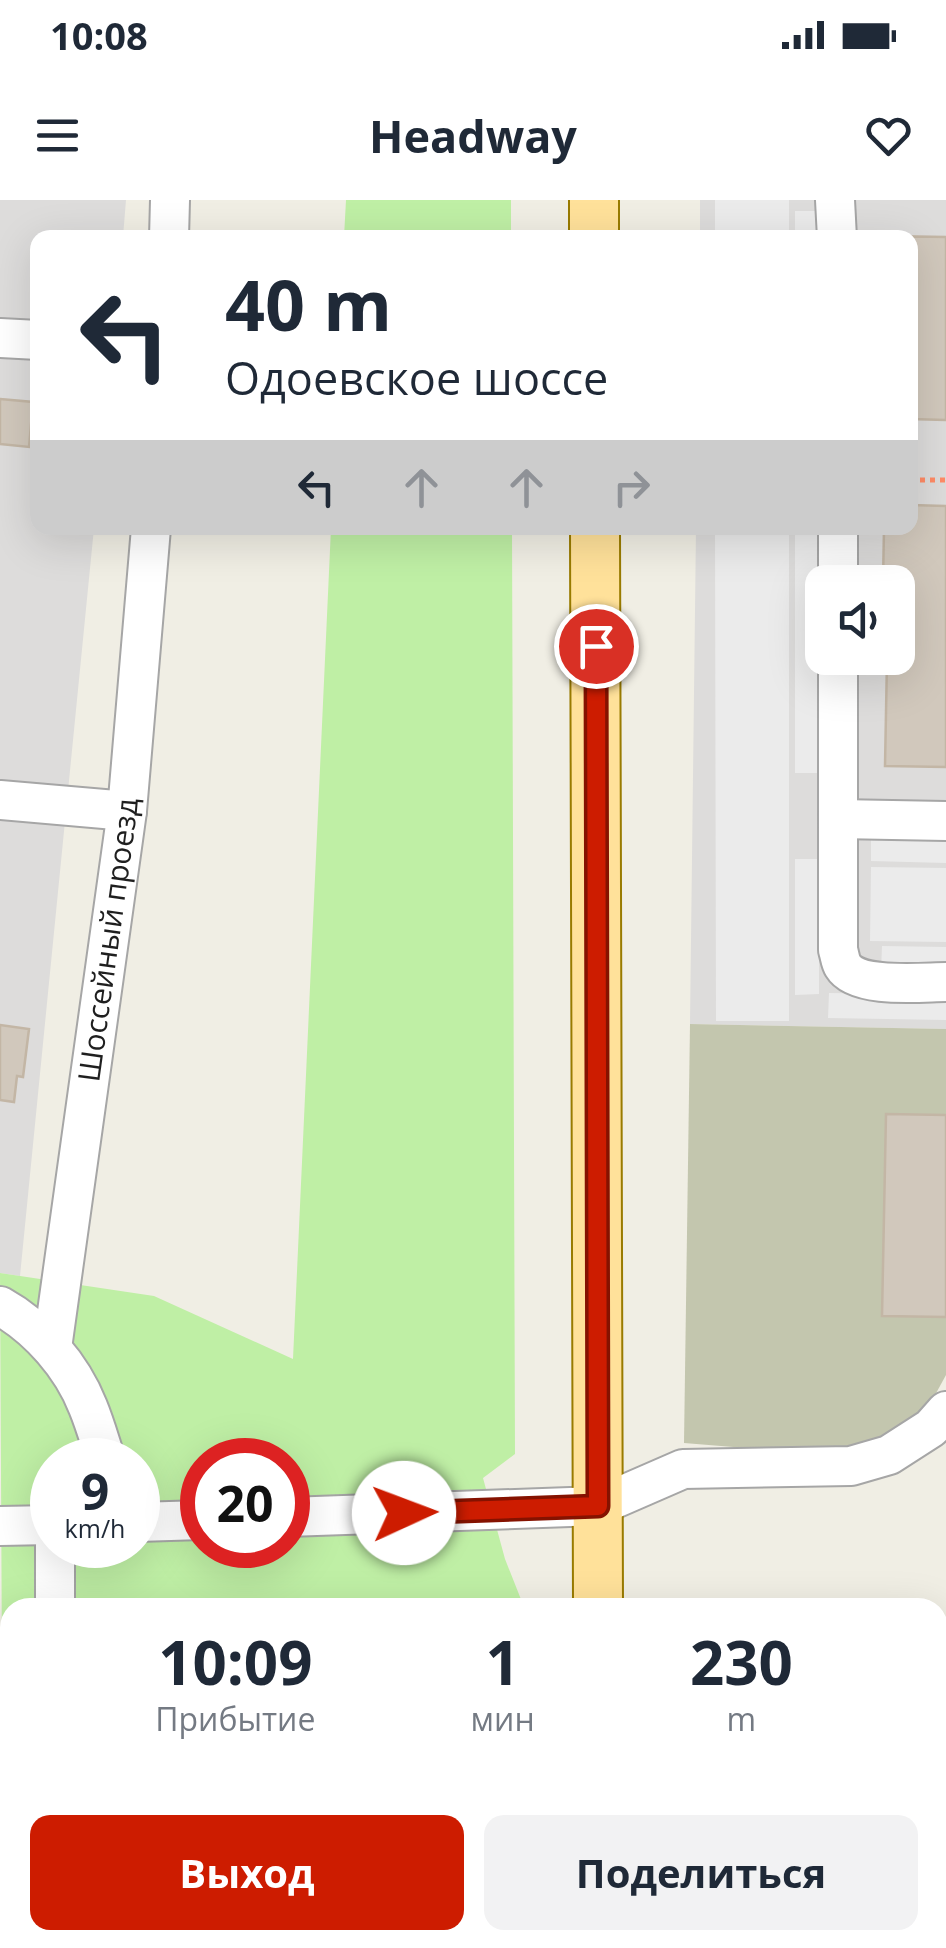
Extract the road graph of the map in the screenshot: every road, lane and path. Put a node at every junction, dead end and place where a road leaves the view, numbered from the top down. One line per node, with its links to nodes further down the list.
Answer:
1 (170, 200): 4 (street)
2 (594, 200): 5 (main road)
3 (835, 200): 6 (street)
4 (169, 230)
5 (594, 230)
6 (837, 230)
7 (0, 338): 8 (street)
8 (30, 340)
9 (918, 480): 10 (path)
10 (946, 480)
11 (150, 535): 17 (street, Шоссейный проезд)
12 (595, 535): 25 (main road)
13 (838, 535): 14 (street)
14 (838, 565)
15 (838, 675): 18 (street)
16 (0, 800): 17 (street)
17 (128, 811): 22 (street, Шоссейный проезд)
18 (838, 819): 19 (street); 20 (street)
19 (946, 820)
20 (946, 982)
21 (0, 1306): 22 (street)
22 (52, 1348): 24 (street)
23 (946, 1410): 25 (street)
24 (99, 1438)
25 (598, 1506): 26 (street); 31 (main road)
26 (310, 1516)
27 (30, 1525): 28 (street)
28 (0, 1526)
29 (55, 1568): 30 (street)
30 (55, 1598)
31 (598, 1598)

